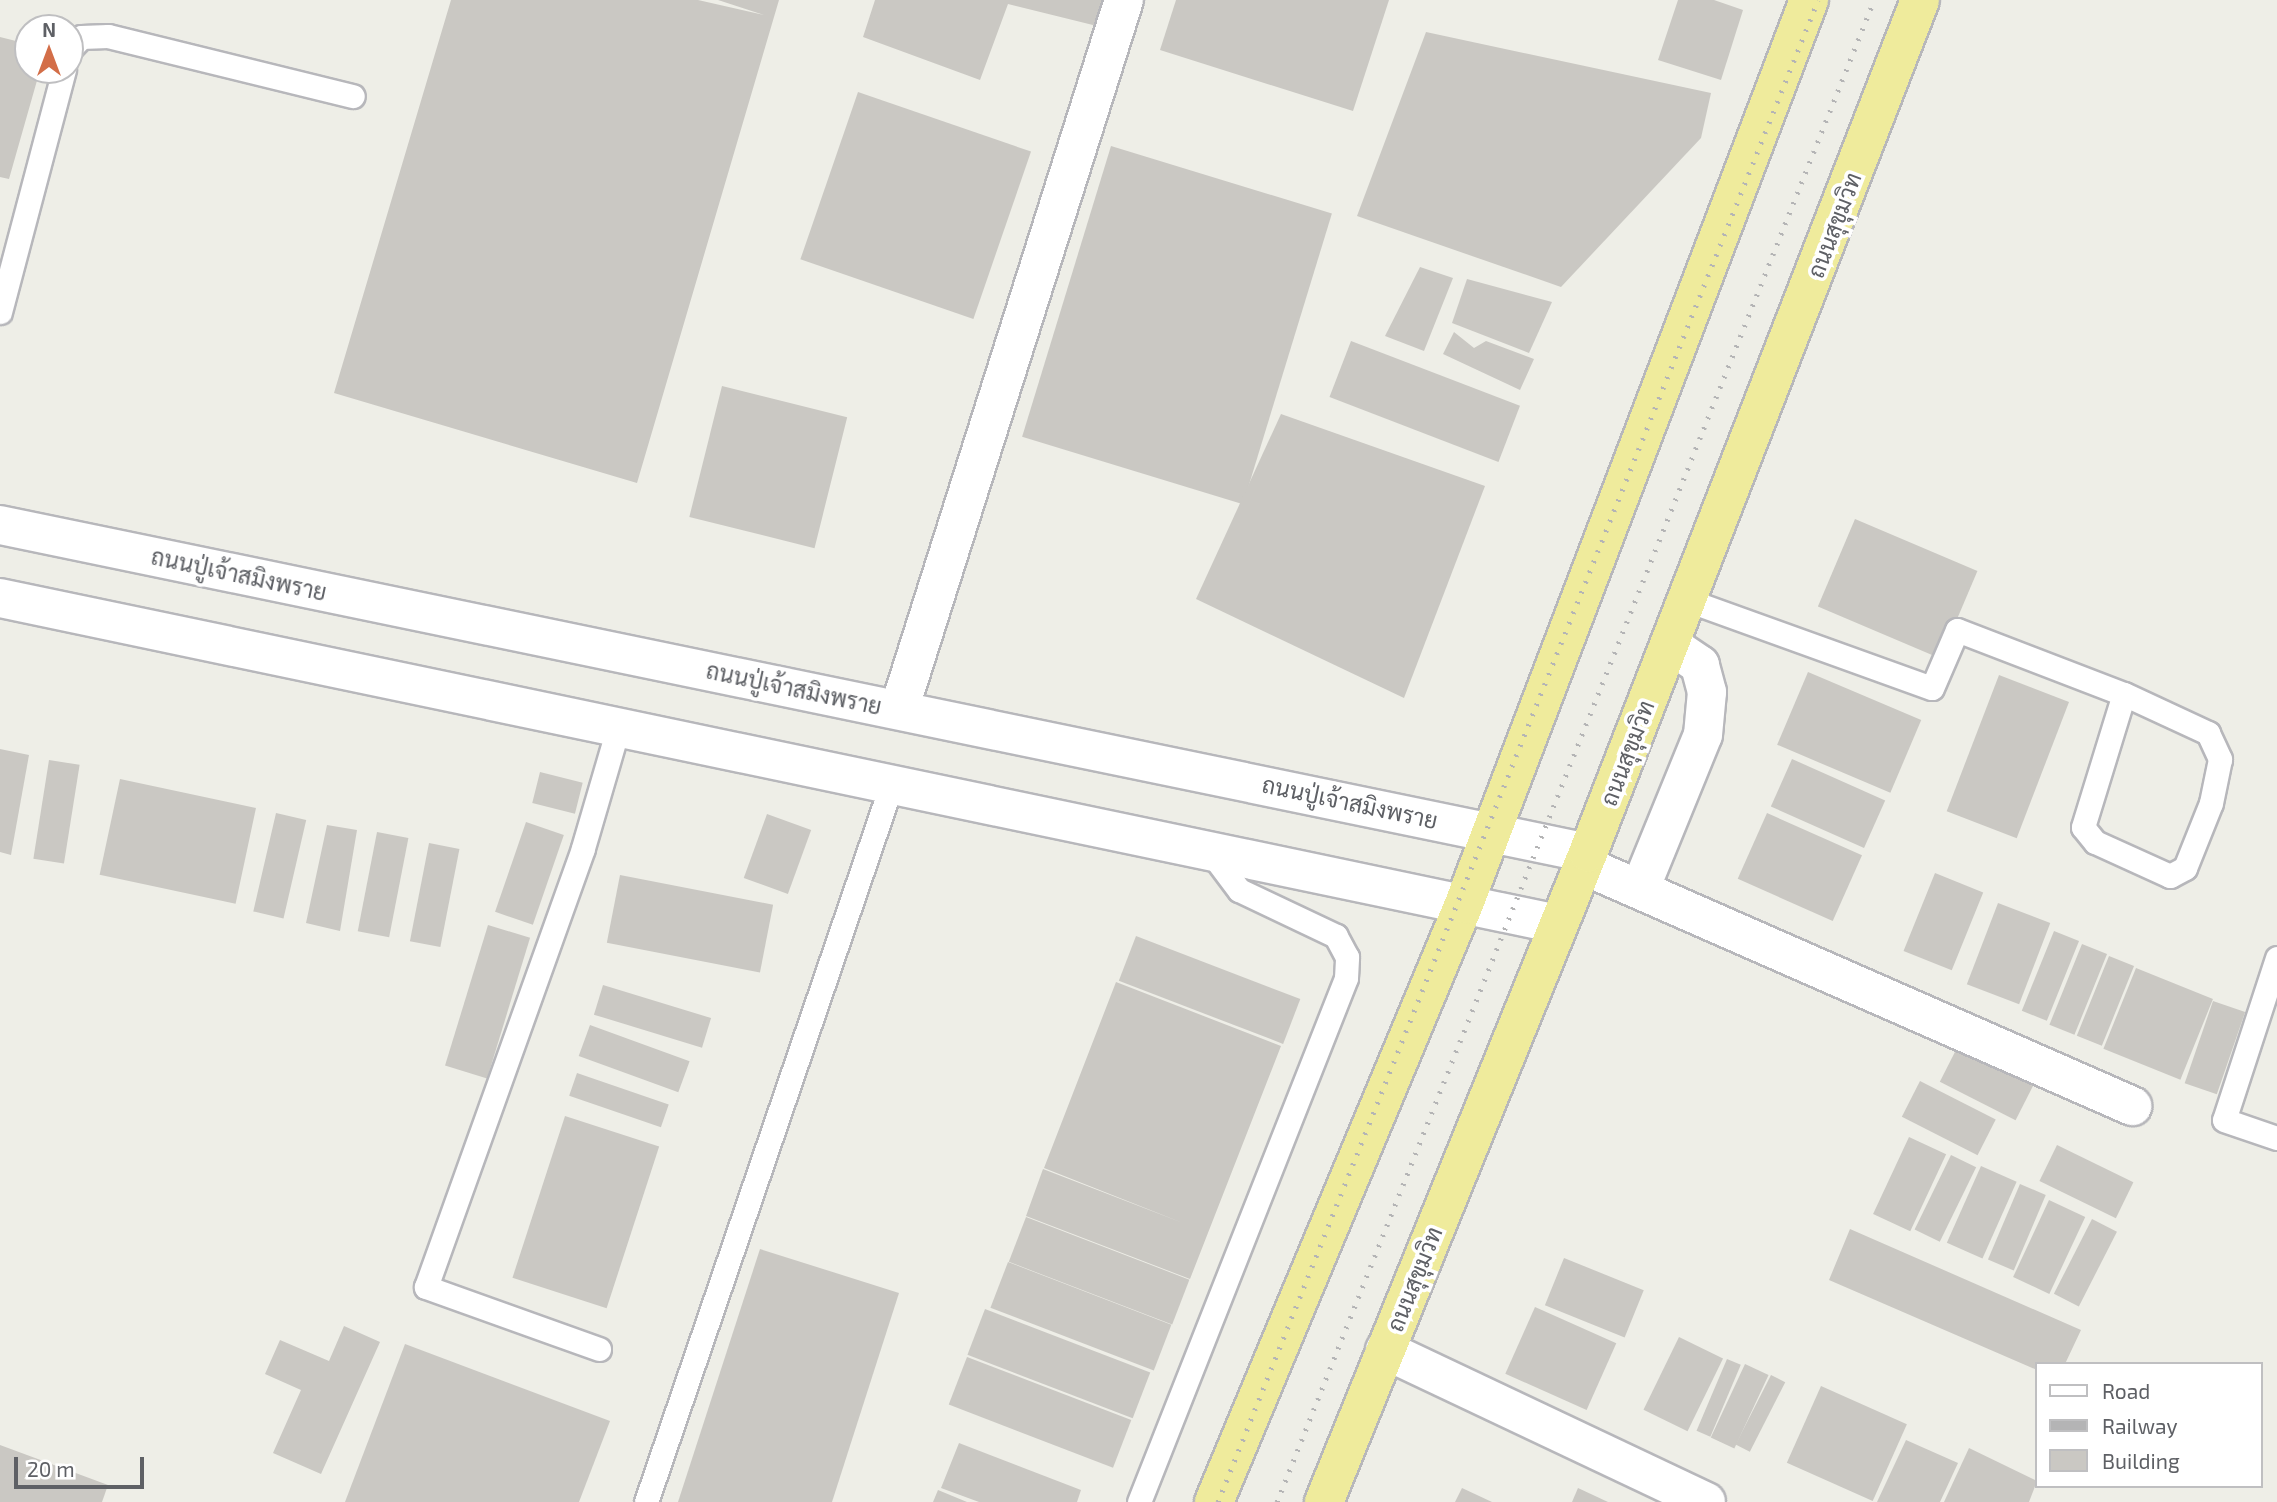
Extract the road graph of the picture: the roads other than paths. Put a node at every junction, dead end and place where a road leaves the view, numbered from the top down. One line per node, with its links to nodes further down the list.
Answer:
1 (1124, 0): 13 (main road)
2 (1809, 0): 16 (highway)
3 (1920, 0): 10 (highway, ถนนสุขุมวิท)
4 (84, 37): 6 (lane)
5 (60, 84): 7 (lane)
6 (353, 96)
7 (0, 312)
8 (0, 525): 13 (main road, ถนนปู่เจ้าสมิงพราย)
9 (0, 598): 14 (main road)
10 (1687, 600): 11 (highway, ถนนสุขุมวิท); 12 (lane)
11 (1669, 644): 18 (highway, ถนนสุขุมวิท); 19 (main road)
12 (2124, 694): 12 (lane)
13 (899, 710): 16 (main road, ถนนปู่เจ้าสมิงพราย)
14 (619, 725): 15 (main road); 25 (lane)
15 (892, 783): 17 (main road); 27 (lane)
16 (1489, 830): 18 (main road, ถนนปู่เจ้าสมิงพราย); 20 (highway)
17 (1209, 850): 20 (main road); 28 (lane)
18 (1586, 859): 19 (main road, ถนนปู่เจ้าสมิงพราย); 21 (highway, ถนนสุขุมวิท)
19 (1640, 889): 23 (main road, ถนนปู่เจ้าสมิงพราย)
20 (1464, 904): 21 (main road); 29 (highway)
21 (1558, 924): 26 (highway, ถนนสุขุมวิท)
22 (2277, 958): 24 (lane)
23 (2132, 1107)
24 (2277, 1138)
25 (599, 1349)
26 (1385, 1350): 30 (highway, ถนนสุขุมวิท); 31 (main road)
27 (646, 1502)
28 (1139, 1502)
29 (1214, 1502)
30 (1324, 1502)
31 (1706, 1502)

